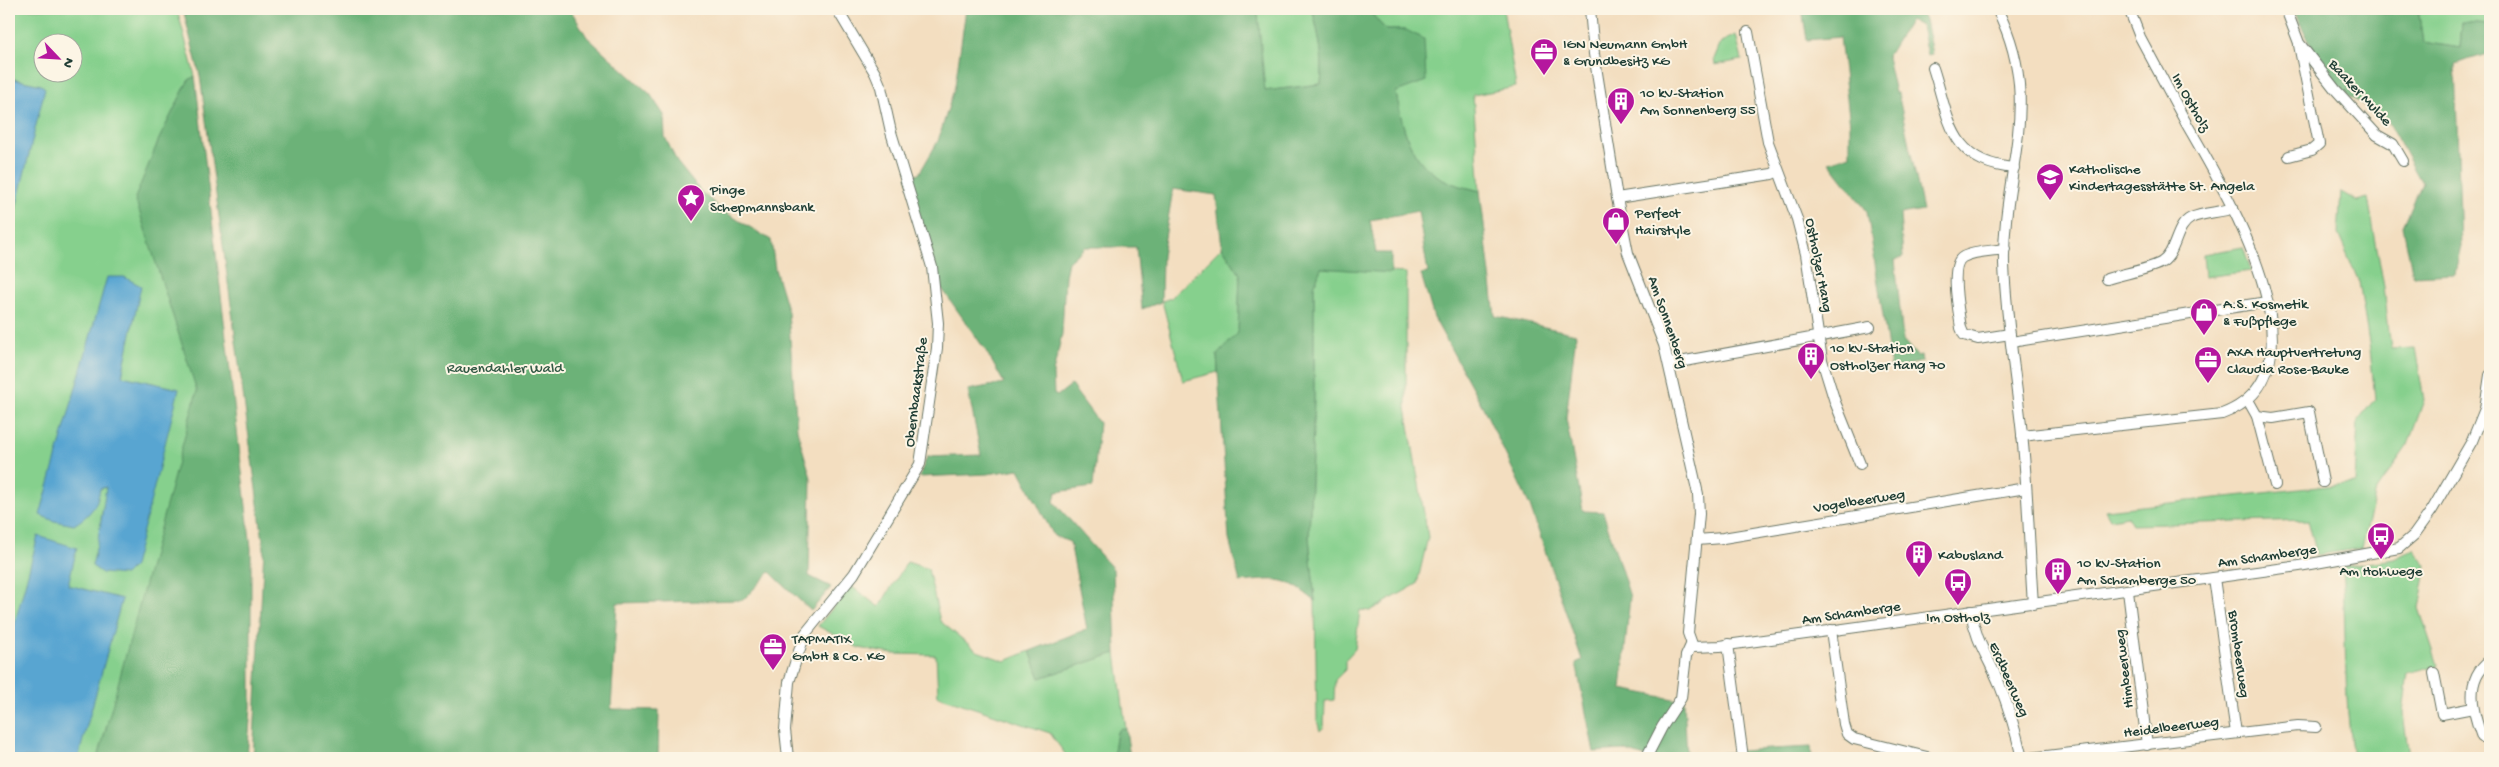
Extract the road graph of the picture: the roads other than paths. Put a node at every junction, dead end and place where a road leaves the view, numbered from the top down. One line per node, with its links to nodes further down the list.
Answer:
1 (837, 9): 45 (street, Obernbaakstraße)
2 (1590, 9): 13 (street, Am Sonnenberg)
3 (1997, 9): 11 (street)
4 (2128, 9): 14 (street, Im Ostholz)
5 (2286, 9): 7 (street, Baaker Mulde)
6 (1748, 32): 12 (street, Ostholzer Hang)
7 (2299, 43): 9 (street, Baaker Mulde); 10 (street, Baaker Mulde)
8 (1933, 68): 11 (street)
9 (2289, 156)
10 (2403, 161)
11 (2014, 168): 15 (street)
12 (1778, 171): 13 (street); 19 (street, Ostholzer Hang)
13 (1617, 198): 21 (street, Am Sonnenberg)
14 (2233, 208): 16 (street); 17 (street, Im Ostholz)
15 (2004, 249): 20 (street); 20 (street)
16 (2107, 279)
17 (2267, 302): 20 (street); 23 (street, Im Ostholz)
18 (1870, 328): 19 (street)
19 (1817, 337): 21 (street); 26 (street, Ostholzer Hang)
20 (2010, 338): 25 (street)
21 (1669, 364): 30 (street, Am Sonnenberg)
22 (2490, 381): 31 (street, Am Schamberge)
23 (2248, 400): 24 (street); 25 (street, Im Ostholz)
24 (2257, 416): 27 (street); 28 (street)
25 (2022, 436): 29 (street)
26 (1860, 464)
27 (2323, 482)
28 (2275, 485)
29 (2026, 488): 30 (street, Vogelbeerweg); 33 (street)
30 (1696, 540): 37 (street, Am Sonnenberg)
31 (2214, 578): 32 (street, Am Schamberge); 42 (street, Brombeerweg)
32 (2128, 590): 33 (street, Am Schamberge); 44 (street, Himbeerweg)
33 (2033, 604): 34 (street, Am Schamberge)
34 (1971, 611): 35 (street, Am Schamberge); 49 (street, Erdbeerweg)
35 (1831, 630): 36 (street, Am Schamberge); 48 (street)
36 (1728, 644): 37 (street); 47 (street)
37 (1691, 645): 46 (street, Am Sonnenberg)
38 (2490, 660): 40 (street)
39 (2434, 673): 40 (street)
40 (2473, 708): 43 (street)
41 (2316, 728): 42 (street, Heidelbeerweg)
42 (2236, 733): 44 (street, Heidelbeerweg)
43 (2482, 737)
44 (2147, 745): 50 (street, Heidelbeerweg)
45 (788, 758)
46 (1646, 758)
47 (1743, 758)
48 (1931, 758)
49 (2022, 758)
50 (2030, 758)

